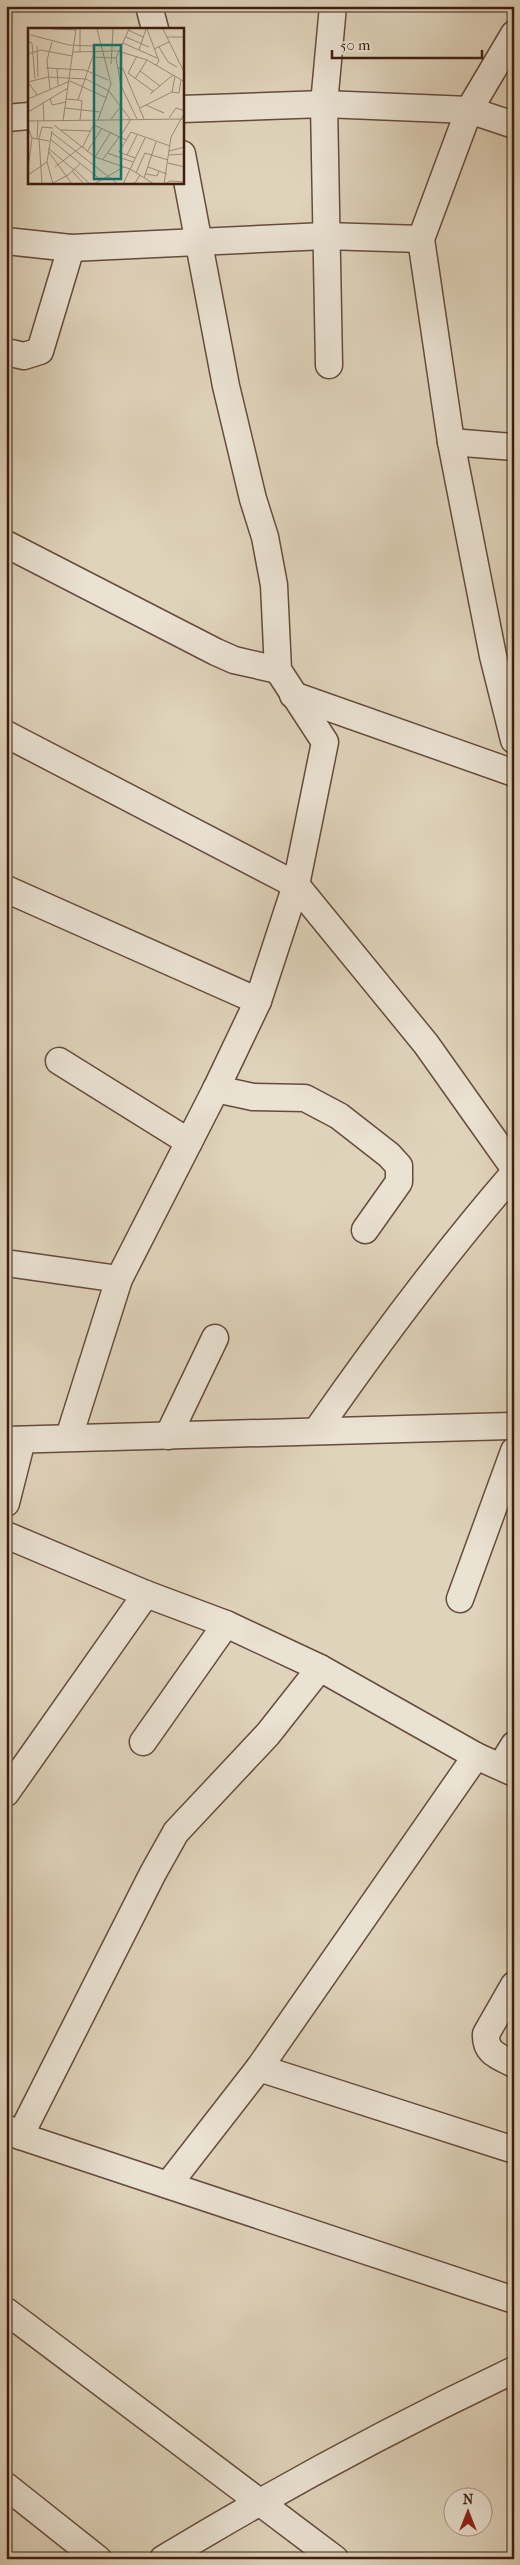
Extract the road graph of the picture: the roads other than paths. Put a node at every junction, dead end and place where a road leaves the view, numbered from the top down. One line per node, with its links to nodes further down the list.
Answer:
1 (149, 6): 3 (street)
2 (333, 6): 5 (street)
3 (154, 28)
4 (514, 34): 7 (street)
5 (324, 104): 6 (street); 7 (street); 12 (street)
6 (184, 109)
7 (469, 110): 10 (street); 13 (street)
8 (28, 116): 9 (street)
9 (6, 118)
10 (514, 125)
11 (184, 165): 15 (street)
12 (325, 236): 13 (street); 15 (street); 18 (street)
13 (421, 239): 19 (street)
14 (6, 241): 16 (street)
15 (198, 242): 16 (street); 22 (street)
16 (71, 248): 17 (street)
17 (6, 352)
18 (329, 365)
19 (451, 442): 20 (street); 25 (street)
20 (514, 447)
21 (6, 544): 22 (street)
22 (278, 670): 23 (street)
23 (293, 695): 26 (street); 27 (street)
24 (6, 734): 27 (street)
25 (514, 740)
26 (514, 773)
27 (296, 886): 29 (street); 33 (street)
28 (6, 889): 29 (street)
29 (258, 1001): 31 (street)
30 (59, 1061): 32 (street)
31 (216, 1089): 32 (street); 35 (street)
32 (188, 1142): 37 (street)
33 (514, 1168)
34 (514, 1173): 40 (street)
35 (366, 1230)
36 (6, 1263): 37 (street)
37 (119, 1279): 42 (street)
38 (215, 1338): 41 (street)
39 (514, 1426): 40 (street)
40 (317, 1430): 41 (street)
41 (168, 1436): 42 (street)
42 (69, 1437): 43 (street)
43 (14, 1440): 45 (street)
44 (514, 1451): 48 (street)
45 (6, 1503)
46 (6, 1535): 47 (street)
47 (146, 1594): 49 (street); 54 (street)
48 (460, 1599)
49 (226, 1624): 50 (street); 51 (street)
50 (320, 1668): 52 (street); 58 (street)
51 (143, 1742)
52 (476, 1756): 53 (street); 57 (street)
53 (509, 1762)
54 (6, 1793)
55 (514, 1984): 56 (street)
56 (514, 2064)
57 (259, 2068): 59 (street); 60 (street)
58 (13, 2132): 60 (street)
59 (514, 2150)
60 (168, 2185): 61 (street)
61 (514, 2300)
62 (6, 2311): 65 (street)
63 (514, 2370): 65 (street)
64 (6, 2486): 66 (street)
65 (261, 2501): 67 (street); 68 (street)
66 (98, 2559)
67 (163, 2559)
68 (336, 2559)

